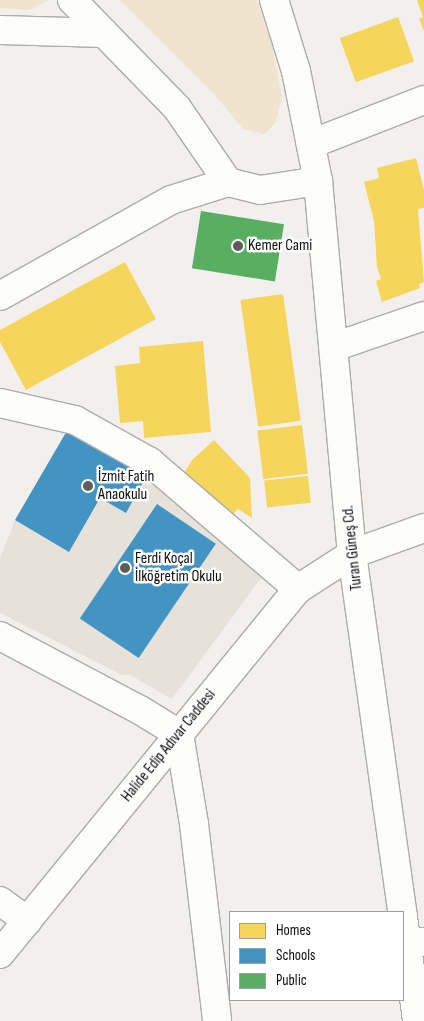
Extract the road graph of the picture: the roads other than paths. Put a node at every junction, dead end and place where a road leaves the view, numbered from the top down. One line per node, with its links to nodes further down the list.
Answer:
1 (72, 0): 4 (street)
2 (274, 0): 6 (street, Turan Güneş Cd.)
3 (0, 30): 4 (street)
4 (104, 33): 8 (street)
5 (424, 100): 6 (street)
6 (310, 144): 7 (street, Turan Güneş Cd.)
7 (318, 181): 8 (street); 11 (street, Turan Güneş Cd.)
8 (228, 182): 9 (street)
9 (0, 296)
10 (424, 316): 11 (street)
11 (334, 347): 14 (street, Turan Güneş Cd.)
12 (0, 403): 15 (street)
13 (424, 528): 14 (street, Halide Edip Adıvar Caddesi)
14 (352, 554): 15 (street, Halide Edip Adıvar Caddesi); 19 (street, Turan Güneş Cd.)
15 (298, 589): 17 (street, Halide Edip Adıvar Caddesi)
16 (0, 636): 17 (street)
17 (179, 734): 20 (street, Halide Edip Adıvar Caddesi); 23 (street)
18 (0, 901): 20 (street)
19 (402, 911)
20 (28, 921): 22 (street, Halide Edip Adıvar Caddesi)
21 (411, 934): 24 (street)
22 (0, 954)
23 (217, 1021)
24 (417, 1021)

